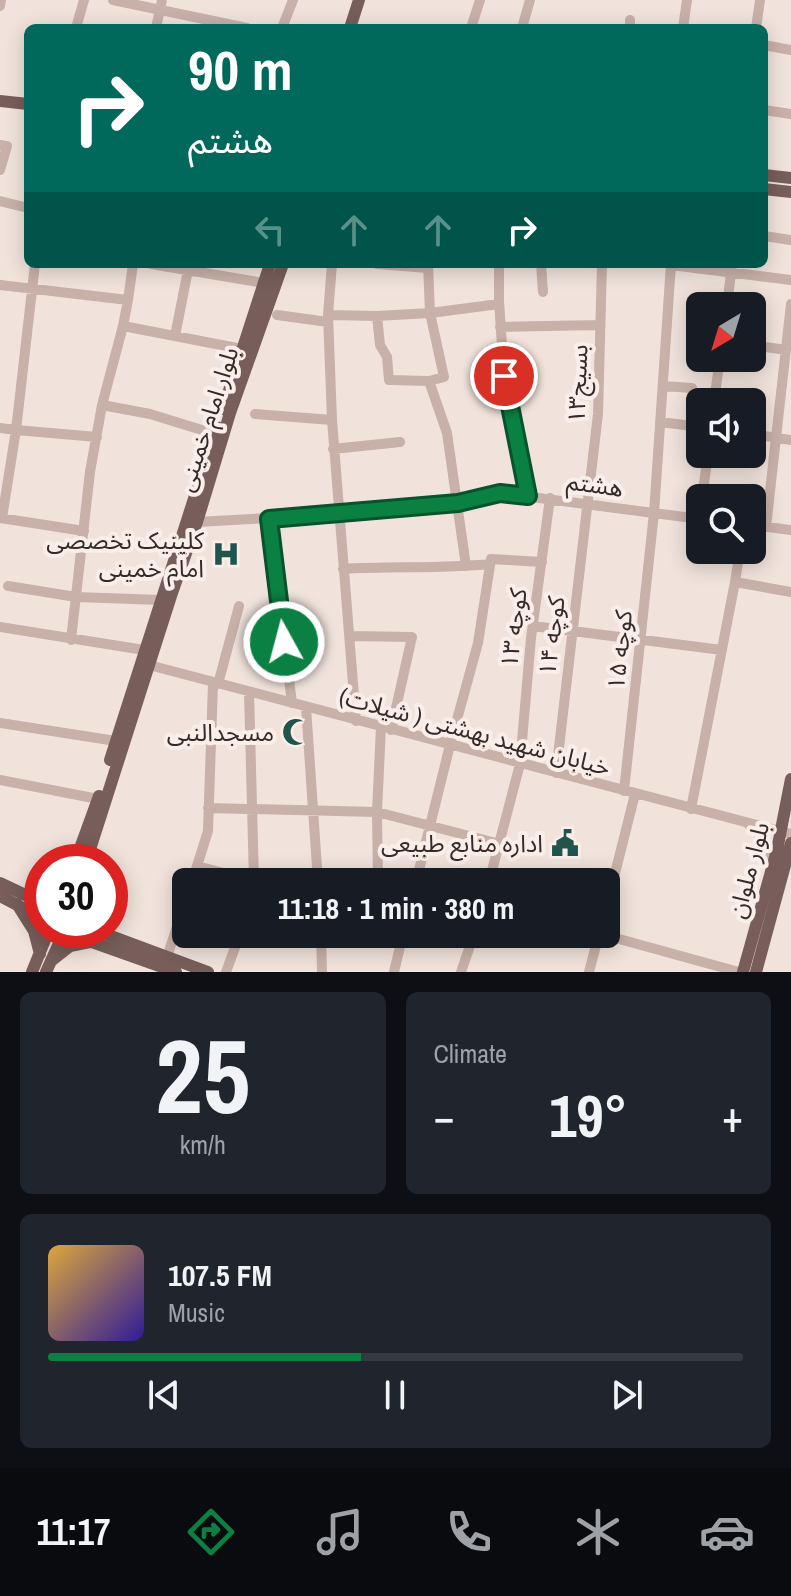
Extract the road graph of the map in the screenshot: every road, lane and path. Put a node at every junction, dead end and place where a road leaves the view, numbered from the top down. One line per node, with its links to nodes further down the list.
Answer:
1 (84, 0): 10 (street)
2 (113, 0): 9 (street)
3 (293, 0): 12 (street)
4 (359, 0): 13 (main road)
5 (480, 0): 14 (street)
6 (530, 0): 15 (street)
7 (687, 0): 16 (street)
8 (760, 0): 17 (street)
9 (161, 5): 11 (street)
10 (77, 24)
11 (232, 24)
12 (284, 24)
13 (351, 24)
14 (472, 24)
15 (523, 24)
16 (684, 24)
17 (757, 24)
18 (768, 46): 19 (street)
19 (791, 50)
20 (0, 101): 21 (main road)
21 (24, 104)
22 (768, 111): 23 (street)
23 (791, 114)
24 (0, 145): 25 (street)
25 (0, 170)
26 (769, 175): 27 (main road); 28 (main road)
27 (791, 178)
28 (769, 189): 29 (main road)
29 (791, 192)
30 (0, 201): 31 (street)
31 (24, 207)
32 (768, 237): 33 (street)
33 (791, 240)
34 (35, 268): 50 (street)
35 (132, 268): 53 (street)
36 (176, 268): 46 (street)
37 (275, 268): 48 (main road, بلوار امام خمینی)
38 (275, 268): 93 (main road, بلوار امام خمینی)
39 (332, 268): 59 (street)
40 (428, 268): 56 (street)
41 (499, 268): 54 (street)
42 (541, 268): 51 (street)
43 (602, 268): 60 (street, بسیج۱۳)
44 (671, 268): 68 (street, کوچه ۱۵)
45 (731, 268): 47 (street); 52 (street)
46 (188, 270): 48 (street); 63 (street)
47 (791, 280)
48 (264, 283): 65 (main road, بلوار امام خمینی)
49 (0, 285): 50 (street)
50 (32, 290): 53 (street); 76 (street)
51 (543, 292)
52 (728, 292)
53 (128, 300): 61 (street)
54 (499, 301): 56 (street); 62 (street)
55 (791, 304): 66 (street)
56 (430, 313): 58 (street); 67 (street)
57 (277, 315): 59 (street)
58 (377, 316): 59 (street); 67 (street)
59 (328, 318): 72 (street)
60 (600, 325): 62 (street); 87 (street, بسیج۱۳)
61 (123, 326): 63 (street); 70 (street)
62 (500, 327): 84 (street)
63 (175, 336): 65 (street)
64 (766, 347): 66 (street)
65 (242, 349): 77 (main road, بلوار امام خمینی)
66 (786, 350): 80 (street)
67 (429, 381): 86 (street)
68 (663, 386): 69 (street); 73 (street, کوچه ۱۵)
69 (692, 388)
70 (102, 405): 77 (street); 79 (street)
71 (255, 414): 72 (street)
72 (332, 420): 83 (street)
73 (660, 422): 74 (street); 88 (street, کوچه ۱۵)
74 (686, 425)
75 (0, 428): 76 (street)
76 (16, 430): 79 (street); 91 (street)
77 (215, 434): 106 (main road, بلوار امام خمینی)
78 (766, 436): 80 (street)
79 (97, 437): 96 (street)
80 (775, 438): 81 (street); 94 (street)
81 (791, 440)
82 (400, 442): 83 (street)
83 (333, 449): 89 (street)
84 (528, 496): 85 (street, هشتم); 86 (street, هشتم)
85 (550, 498): 87 (street, هشتم); 97 (street, کوچه ۱۳)
86 (458, 503): 89 (street, هشتم); 100 (street)
87 (587, 505): 88 (street, هشتم); 110 (street, کوچه ۱۴)
88 (654, 513): 90 (street, هشتم); 112 (street, کوچه ۱۵)
89 (338, 514): 92 (street, هشتم); 101 (street)
90 (686, 516)
91 (1, 518): 96 (street)
92 (269, 519): 93 (street, هشتم); 119 (street)
93 (197, 522): 116 (main road, بلوار امام خمینی)
94 (766, 527): 95 (street)
95 (791, 530)
96 (84, 531): 105 (street)
97 (542, 562): 98 (street); 108 (street, کوچه ۱۳)
98 (490, 564): 100 (street); 125 (street)
99 (738, 564): 102 (street)
100 (466, 566): 101 (street)
101 (343, 569): 111 (street)
102 (735, 582): 104 (street); 115 (street)
103 (8, 586): 105 (street)
104 (791, 592)
105 (76, 597): 106 (street); 113 (street)
106 (161, 600): 114 (main road, بلوار امام خمینی)
107 (239, 606): 117 (street)
108 (533, 626): 110 (street); 126 (street, کوچه ۱۳)
109 (0, 627): 113 (street)
110 (571, 631): 112 (street); 127 (street, کوچه ۱۴)
111 (351, 636): 121 (street); 123 (street)
112 (640, 639): 115 (street); 130 (street, کوچه ۱۵)
113 (71, 640): 114 (street)
114 (144, 650): 124 (main road, بلوار امام خمینی)
115 (722, 650): 134 (street)
116 (149, 665): 117 (street, خیابان شهید بهشتی ( شیلات)); 140 (main road, بلوار امام خمینی)
117 (216, 684): 118 (street, خیابان شهید بهشتی ( شیلات)); 132 (street)
118 (249, 692): 119 (street, خیابان شهید بهشتی ( شیلات)); 133 (street)
119 (292, 703): 120 (street, خیابان شهید بهشتی ( شیلات))
120 (306, 707): 121 (street, خیابان شهید بهشتی ( شیلات)); 135 (street)
121 (356, 721): 123 (street, خیابان شهید بهشتی ( شیلات))
122 (0, 723): 124 (street)
123 (386, 728): 125 (street, خیابان شهید بهشتی ( شیلات)); 136 (street)
124 (116, 741): 131 (main road, بلوار امام خمینی)
125 (450, 745): 126 (street, خیابان شهید بهشتی ( شیلات)); 138 (street)
126 (520, 764): 127 (street, خیابان شهید بهشتی ( شیلات)); 144 (street, کوچه ۱۳)
127 (556, 773): 130 (street, خیابان شهید بهشتی ( شیلات))
128 (791, 779): 139 (main road, بلوار ملوان)
129 (0, 780): 131 (street)
130 (630, 793): 134 (street, خیابان شهید بهشتی ( شیلات)); 153 (street, کوچه ۱۵)
131 (98, 799): 140 (main road, بلوار امام خمینی)
132 (208, 808): 133 (street); 146 (street)
133 (253, 809): 135 (street); 148 (street)
134 (691, 809): 137 (street, خیابان شهید بهشتی ( شیلات))
135 (312, 811): 136 (street); 149 (street)
136 (377, 812): 138 (street); 150 (street)
137 (748, 823): 139 (street, خیابان شهید بهشتی ( شیلات)); 145 (street)
138 (430, 826): 144 (street); 151 (street)
139 (786, 833): 145 (main road, بلوار ملوان)
140 (90, 834): 142 (main road, بلوار امام خمینی); 143 (main road, بلوار امام خمینی)
141 (791, 843): 180 (main road, بلوار ملوان)
142 (85, 844)
143 (89, 844)
144 (500, 844): 152 (street, کوچه ۱۳)
145 (773, 864): 179 (main road, بلوار ملوان)
146 (197, 866): 147 (street)
147 (204, 868)
148 (255, 868)
149 (317, 868)
150 (378, 868)
151 (420, 868)
152 (493, 868)
153 (614, 868)
154 (0, 883): 155 (main road)
155 (24, 890)
156 (0, 896): 157 (main road)
157 (17, 904): 158 (main road); 170 (main road)
158 (24, 908)
159 (620, 939): 179 (street)
160 (172, 942): 169 (street)
161 (128, 944): 169 (main road)
162 (67, 948): 170 (main road)
163 (127, 948): 172 (main road)
164 (235, 948): 174 (street)
165 (321, 948): 175 (street)
166 (400, 948): 176 (street)
167 (469, 948): 177 (street)
168 (596, 948): 178 (street)
169 (167, 957): 173 (main road)
170 (46, 962): 171 (main road)
171 (32, 972)
172 (176, 972)
173 (208, 972)
174 (226, 972)
175 (322, 972)
176 (394, 972)
177 (461, 972)
178 (589, 972)
179 (741, 972)
180 (756, 972)

